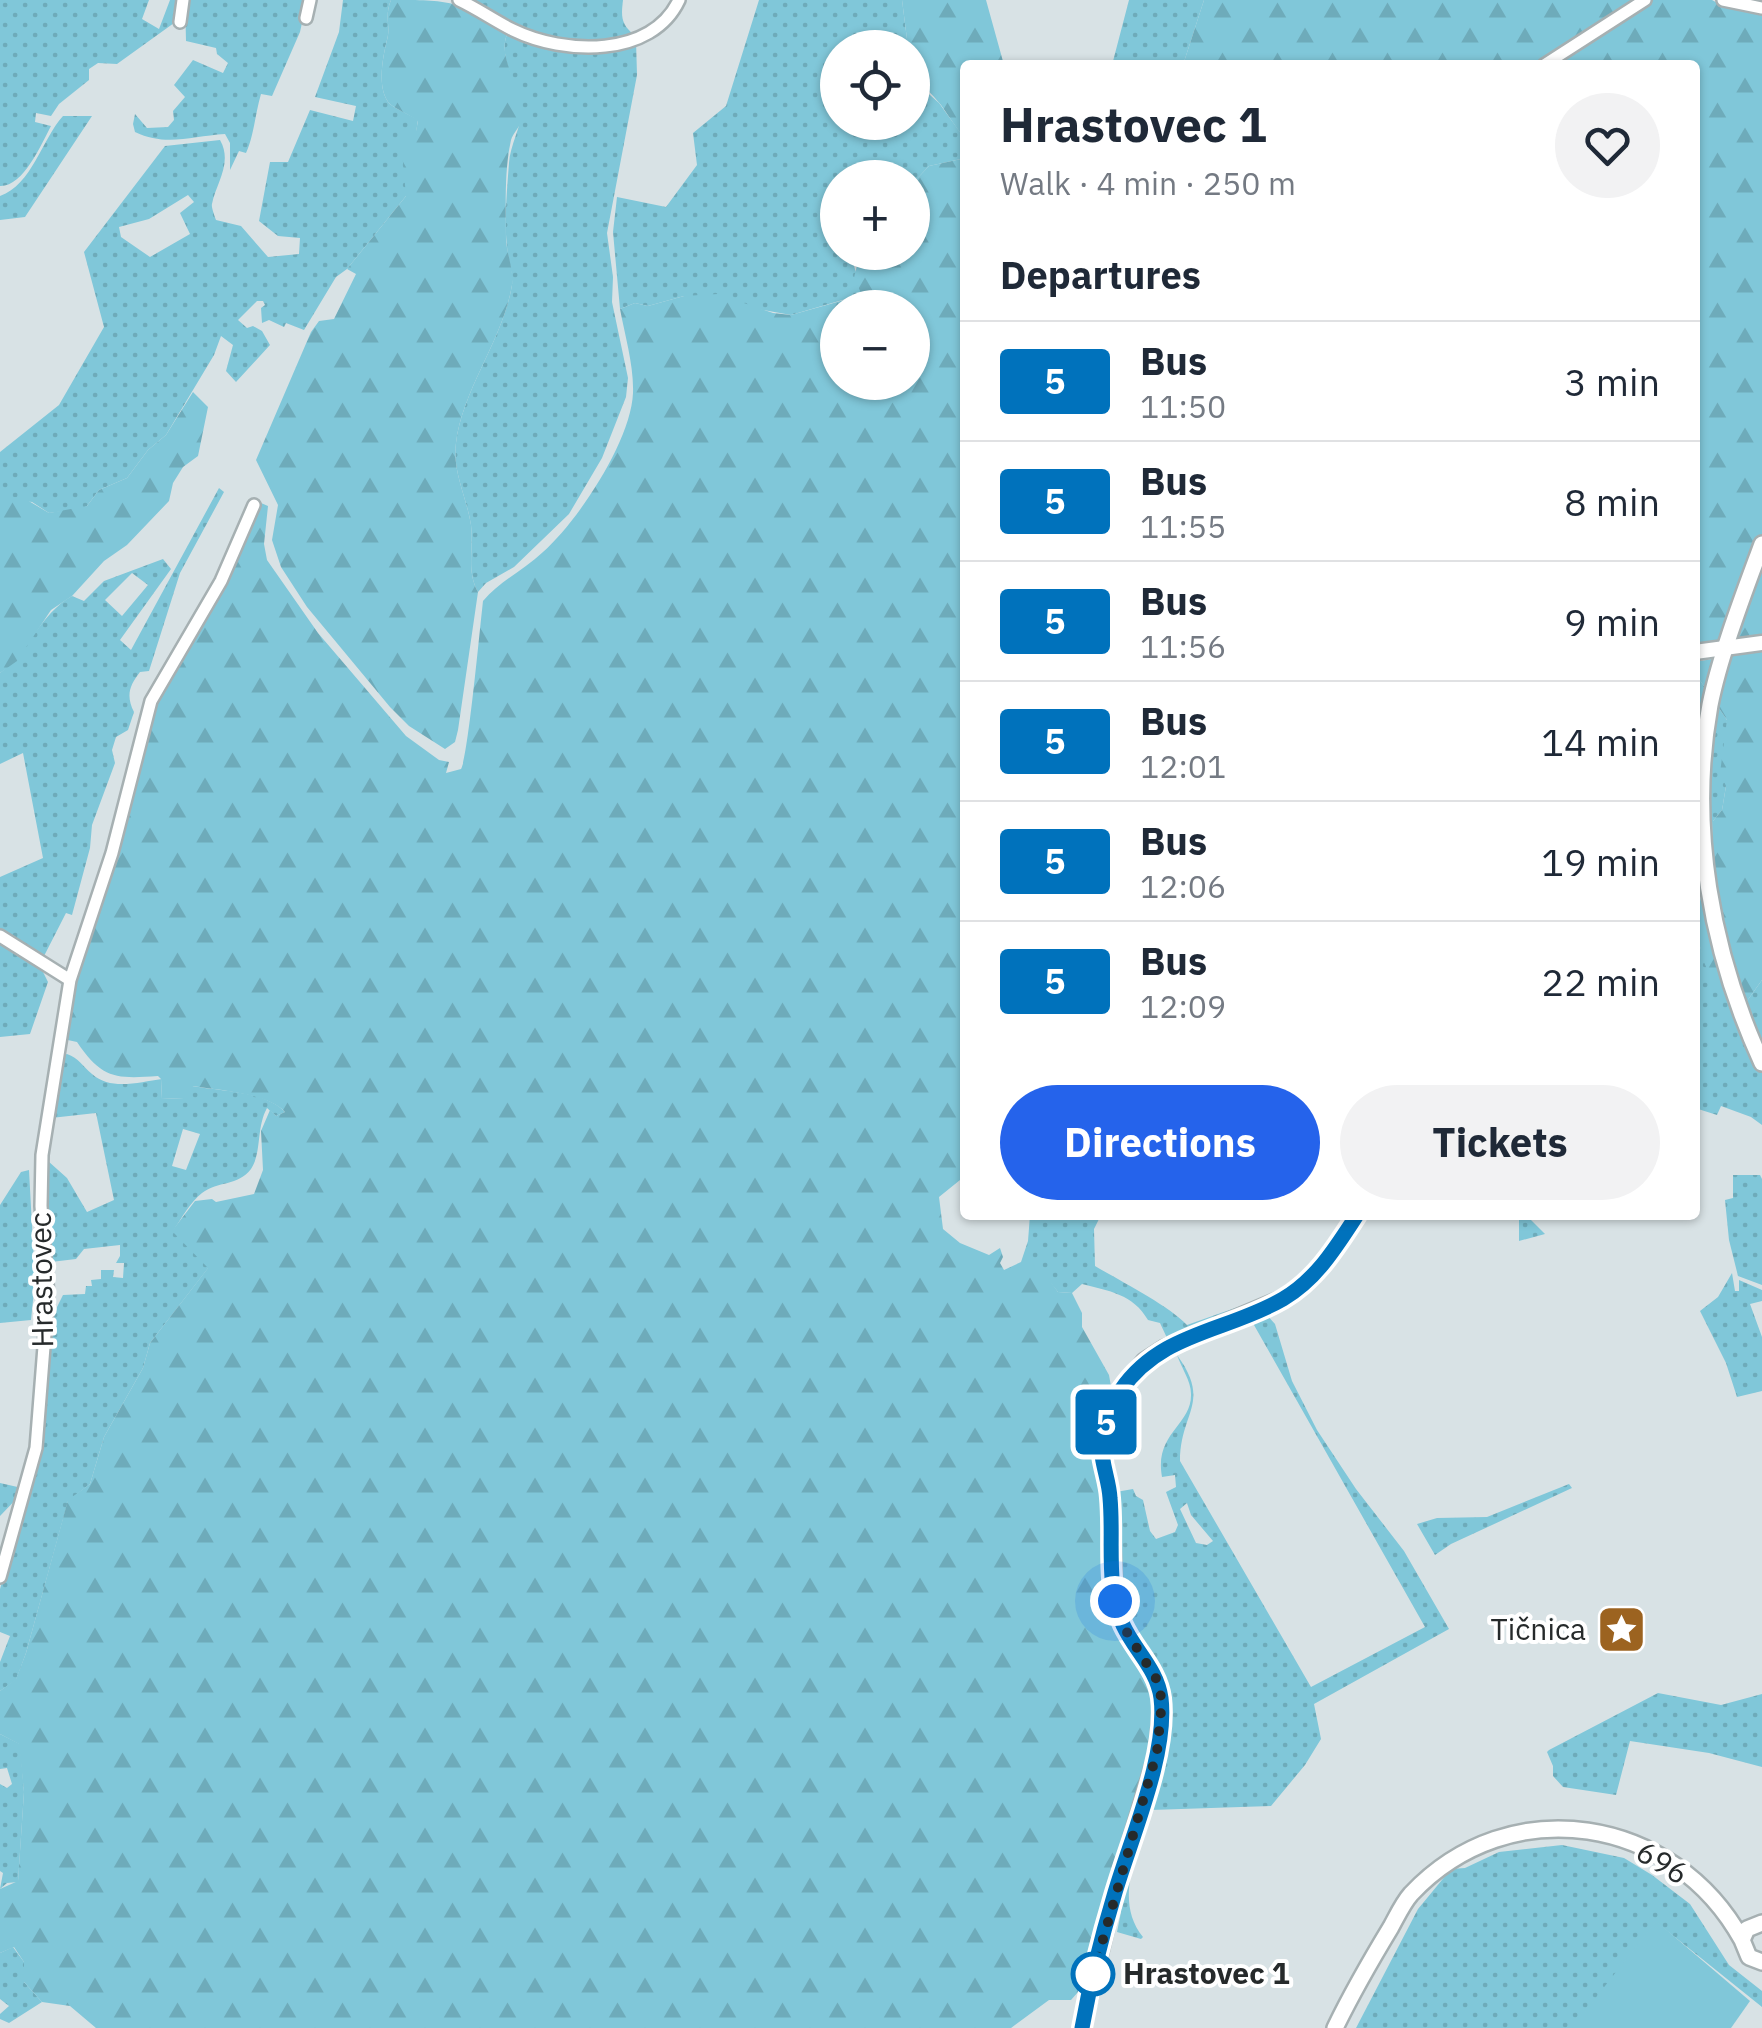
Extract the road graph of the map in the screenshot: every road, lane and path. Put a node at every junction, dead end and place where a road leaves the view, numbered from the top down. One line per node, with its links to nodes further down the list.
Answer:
1 (182, 0): 9 (street)
2 (310, 0): 8 (street)
3 (459, 0): 4 (street)
4 (679, 0)
5 (1645, 0): 10 (street)
6 (1723, 0): 7 (street)
7 (1762, 8)
8 (306, 18)
9 (180, 22)
10 (1552, 60)
11 (254, 505): 17 (street, Hrastovec)
12 (1762, 544): 14 (main road)
13 (1762, 643): 14 (street)
14 (1727, 649): 15 (street); 18 (main road)
15 (1700, 652)
16 (0, 936): 17 (street)
17 (70, 980): 20 (street, Hrastovec)
18 (1762, 1063)
19 (1353, 1220): 25 (street)
20 (0, 1577)
21 (1727, 1913): 22 (main road, 696 / 696); 23 (main road, 696 / 696); 26 (main road, 696 / 696)
22 (1760, 1924): 23 (main road, 696 / 696)
23 (1742, 1940): 24 (main road, 696 / 696)
24 (1762, 1962)
25 (1082, 2028)
26 (1335, 2028)

